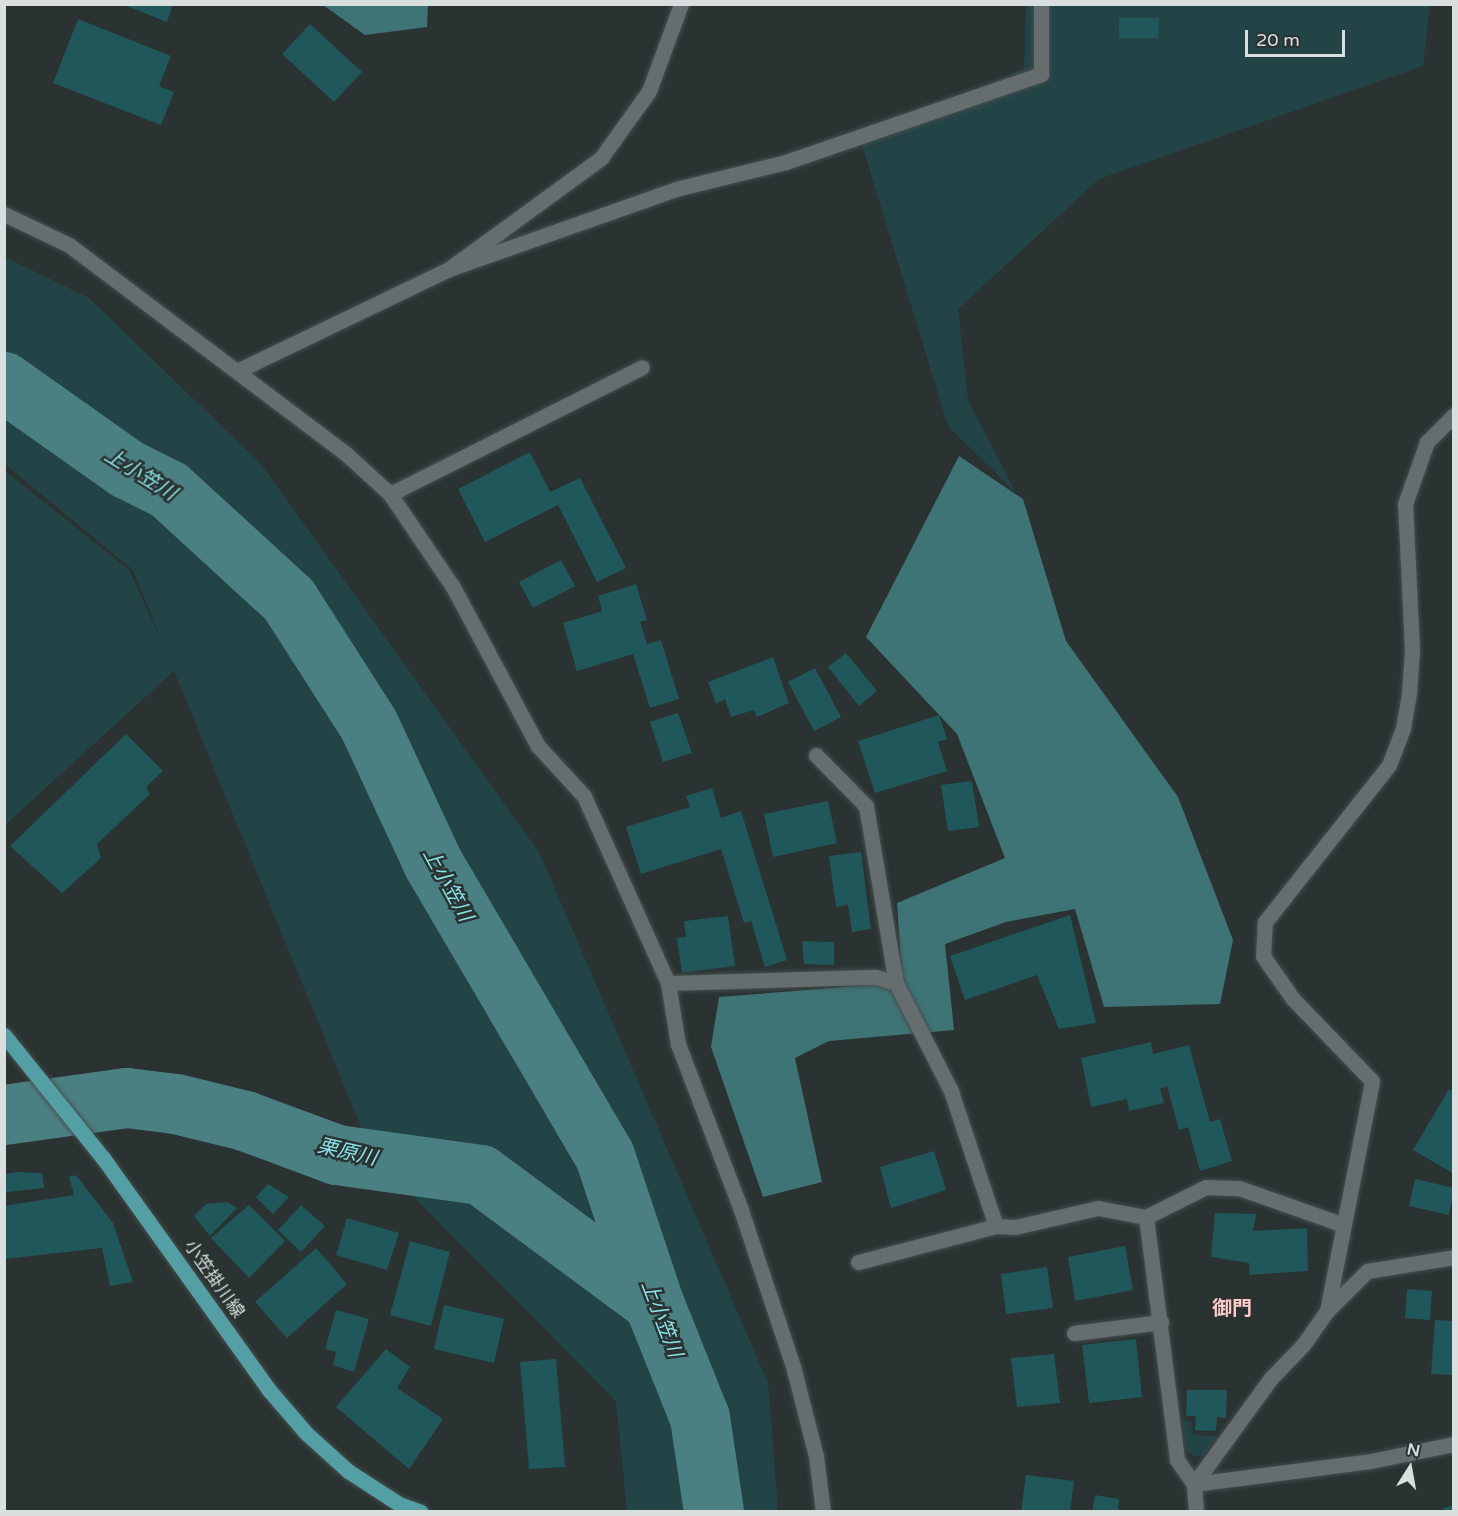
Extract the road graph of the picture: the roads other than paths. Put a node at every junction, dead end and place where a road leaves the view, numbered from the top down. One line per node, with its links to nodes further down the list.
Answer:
1 (681, 4): 4 (street)
2 (1041, 4): 4 (street)
3 (4, 214): 6 (street)
4 (449, 270): 6 (street)
5 (642, 367): 8 (street)
6 (239, 370): 8 (street)
7 (1454, 415): 14 (street)
8 (390, 494): 10 (street)
9 (816, 755): 11 (street)
10 (668, 983): 11 (street); 25 (street)
11 (896, 983): 15 (street)
12 (4, 1035): 23 (main road, 小笠掛川線)
13 (1146, 1217): 14 (street); 15 (street); 19 (street)
14 (1341, 1224): 18 (street)
15 (996, 1226): 17 (street)
16 (1454, 1257): 18 (street)
17 (858, 1262)
18 (1327, 1311): 22 (street)
19 (1161, 1322): 20 (street); 22 (street)
20 (1074, 1333)
21 (1454, 1444): 22 (street)
22 (1194, 1484): 26 (street)
23 (397, 1508): 24 (main road, 小笠掛川線)
24 (421, 1512)
25 (823, 1512)
26 (1196, 1512)

